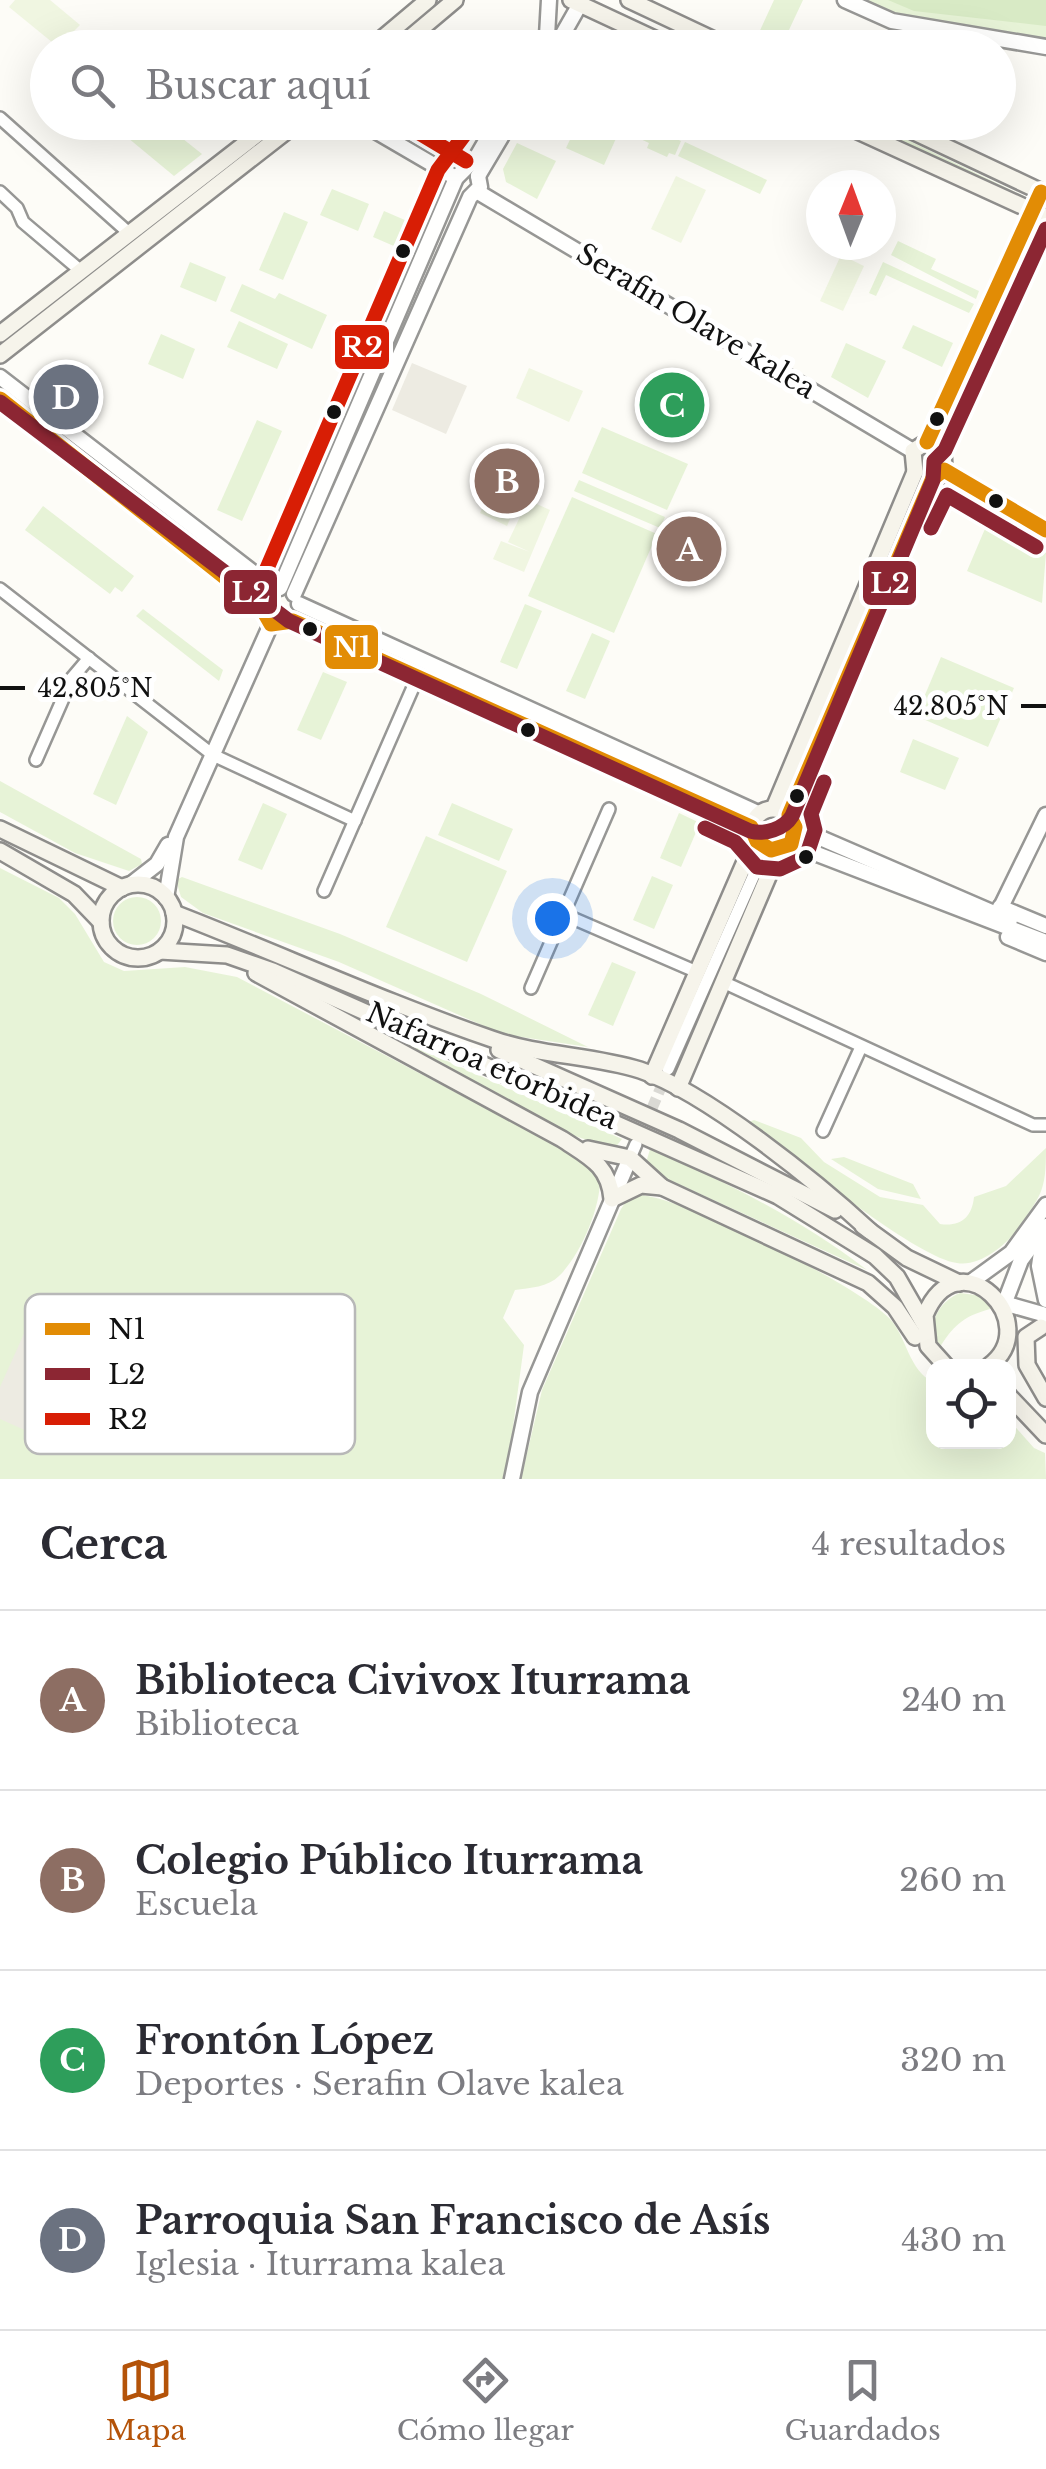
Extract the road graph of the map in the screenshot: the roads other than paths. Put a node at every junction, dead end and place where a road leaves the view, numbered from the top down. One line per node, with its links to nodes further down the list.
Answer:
1 (428, 0): 7 (main road)
2 (455, 0): 8 (main road)
3 (549, 0): 9 (street)
4 (629, 0): 12 (main road)
5 (845, 0): 13 (street)
6 (576, 2): 10 (street); 11 (main road)
7 (392, 30)
8 (419, 30)
9 (547, 30)
10 (563, 30)
11 (636, 30)
12 (693, 30)
13 (945, 30)
14 (1016, 42): 15 (street)
15 (1046, 47)
16 (0, 118): 29 (street)
17 (250, 140): 29 (main road)
18 (275, 140): 32 (main road)
19 (391, 140): 24 (street, Serafin Olave kalea)
20 (488, 140): 24 (street)
21 (498, 140): 24 (street)
22 (877, 140): 27 (main road)
23 (932, 140): 25 (main road)
24 (467, 184): 35 (street, Serafin Olave kalea); 41 (street)
25 (1044, 191): 27 (main road)
26 (0, 192): 30 (street)
27 (1039, 214): 35 (main road)
28 (1046, 226): 36 (main road)
29 (130, 234): 30 (main road)
30 (81, 272): 31 (main road)
31 (0, 334)
32 (0, 354)
33 (0, 377): 41 (street)
34 (0, 399): 42 (street)
35 (920, 446): 36 (main road); 37 (main road)
36 (943, 449): 38 (main road)
37 (916, 472): 38 (main road); 53 (main road)
38 (938, 474): 39 (street); 53 (main road)
39 (1046, 530)
40 (0, 589): 45 (street)
41 (286, 594): 42 (street); 43 (street); 53 (street)
42 (260, 605): 44 (street)
43 (292, 621): 44 (street); 46 (street)
44 (272, 624): 47 (street)
45 (88, 658): 47 (street); 48 (street)
46 (418, 676): 51 (street); 53 (street)
47 (213, 755): 51 (street); 54 (street)
48 (36, 760)
49 (609, 809): 61 (street)
50 (1046, 815): 60 (street)
51 (355, 820): 58 (street)
52 (0, 829): 57 (main road)
53 (773, 831): 56 (street); 62 (street); 69 (main road); 70 (main road); 74 (street)
54 (176, 837): 57 (street); 59 (street)
55 (0, 850): 63 (main road)
56 (935, 885): 60 (street); 65 (street)
57 (126, 886): 59 (main road); 63 (main road)
58 (324, 891)
59 (170, 906): 66 (main road); 72 (main road, Nafarroa etorbidea)
60 (1000, 907): 64 (street)
61 (563, 914): 69 (street); 71 (street)
62 (964, 914): 65 (street); 68 (street)
63 (100, 922): 66 (main road)
64 (1046, 926)
65 (1046, 938)
66 (160, 950): 67 (main road, Nafarroa etorbidea)
67 (186, 951): 79 (main road); 90 (main road, Nafarroa etorbidea)
68 (1046, 953)
69 (697, 972): 75 (main road)
70 (722, 982): 73 (street); 76 (main road)
71 (530, 988)
72 (428, 1016): 75 (main road, Nafarroa etorbidea); 85 (main road, Nafarroa etorbidea)
73 (860, 1047): 77 (street); 78 (street)
74 (668, 1069)
75 (652, 1076): 76 (main road, Nafarroa etorbidea)
76 (678, 1088): 85 (main road, Nafarroa etorbidea)
77 (1046, 1125)
78 (823, 1131)
79 (562, 1139): 80 (main road); 82 (main road)
80 (633, 1151): 81 (main road); 82 (street)
81 (662, 1187): 82 (main road); 90 (main road)
82 (612, 1200): 98 (street)
83 (1046, 1206): 86 (street)
84 (1045, 1227): 87 (street); 88 (street)
85 (870, 1230): 86 (main road, Nafarroa etorbidea)
86 (965, 1283): 88 (main road, Nafarroa etorbidea); 90 (main road)
87 (1046, 1300)
88 (1006, 1303): 89 (street); 91 (main road)
89 (1044, 1324): 91 (street); 95 (main road)
90 (919, 1330): 92 (main road, Nafarroa etorbidea); 93 (main road)
91 (1012, 1338): 94 (main road); 95 (main road)
92 (931, 1359)
93 (940, 1359)
94 (996, 1359)
95 (1046, 1400)
96 (1016, 1407): 97 (main road)
97 (1046, 1434)
98 (512, 1479)

